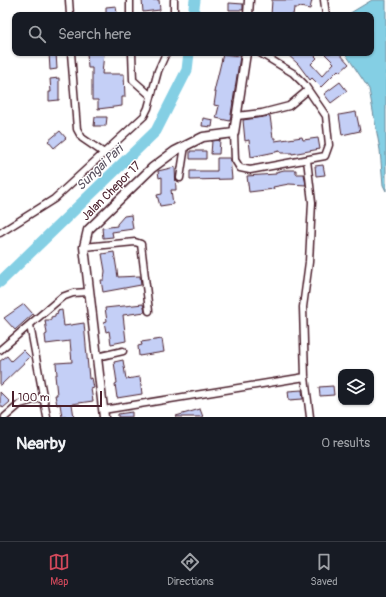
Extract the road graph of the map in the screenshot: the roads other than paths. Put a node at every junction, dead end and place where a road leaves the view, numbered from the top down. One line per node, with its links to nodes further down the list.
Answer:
1 (69, 0): 6 (street)
2 (130, 0): 7 (street)
3 (174, 0): 8 (street)
4 (249, 0): 9 (street)
5 (324, 0): 10 (street)
6 (70, 12)
7 (130, 12)
8 (174, 12)
9 (248, 12)
10 (326, 12)
11 (71, 56): 21 (street)
12 (132, 56): 17 (street)
13 (165, 56): 17 (street)
14 (246, 56): 18 (street)
15 (265, 56): 16 (street)
16 (308, 90): 18 (street); 22 (street)
17 (151, 96): 21 (street)
18 (237, 116): 19 (street)
19 (234, 133): 20 (street, Jalan Chepor 17); 22 (street)
20 (185, 146): 23 (street); 25 (street, Jalan Chepor 17)
21 (104, 153): 24 (street)
22 (307, 160): 32 (street)
23 (180, 178)
24 (0, 233)
25 (84, 247): 26 (street, Jalan Chepor 17); 27 (street)
26 (88, 292): 28 (street); 31 (street, Jalan Chepor 17)
27 (149, 312)
28 (30, 325): 29 (street); 33 (street)
29 (0, 350)
30 (123, 351): 31 (street)
31 (97, 357): 34 (street, Jalan Chepor 17)
32 (305, 377): 34 (street); 37 (street)
33 (44, 397): 35 (street); 36 (street)
34 (103, 414)
35 (5, 417)
36 (47, 417)
37 (310, 417)

